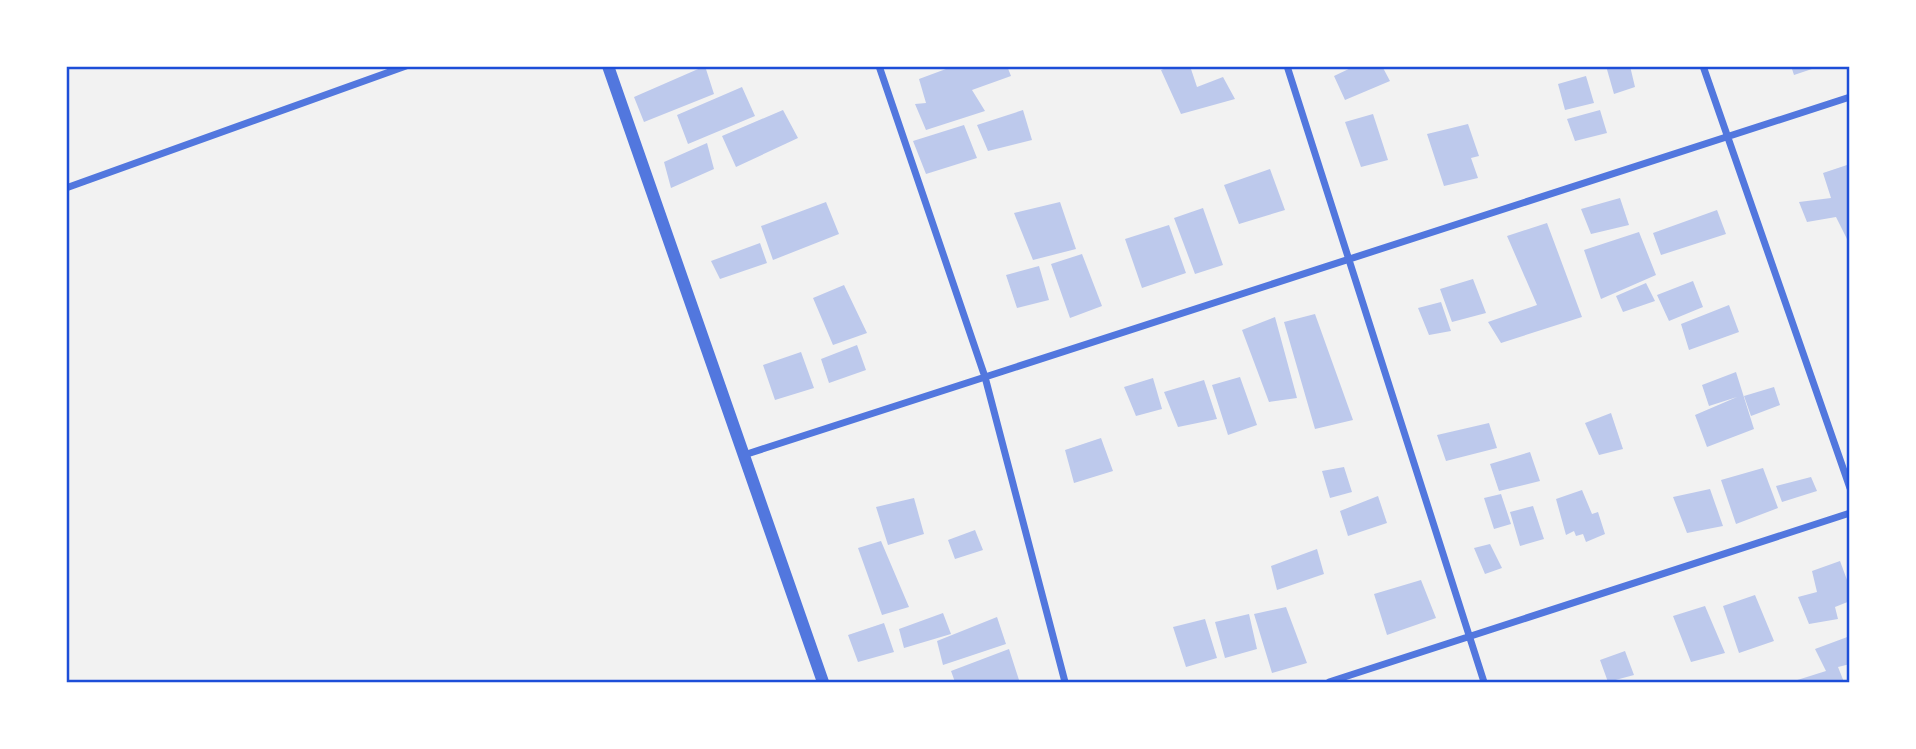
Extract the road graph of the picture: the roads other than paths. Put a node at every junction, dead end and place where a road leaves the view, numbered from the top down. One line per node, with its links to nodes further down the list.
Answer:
1 (406, 66): 8 (street)
2 (608, 66): 11 (street)
3 (879, 66): 10 (street)
4 (1287, 66): 9 (street)
5 (1703, 66): 7 (street)
6 (1850, 97): 7 (street)
7 (1728, 137): 9 (street); 12 (street)
8 (66, 188)
9 (1350, 259): 10 (street); 14 (street)
10 (985, 377): 11 (street); 16 (street)
11 (744, 456): 15 (street)
12 (1850, 488)
13 (1850, 513): 14 (street)
14 (1470, 637): 17 (street); 18 (street)
15 (824, 682)
16 (1065, 682)
17 (1329, 682)
18 (1484, 682)

